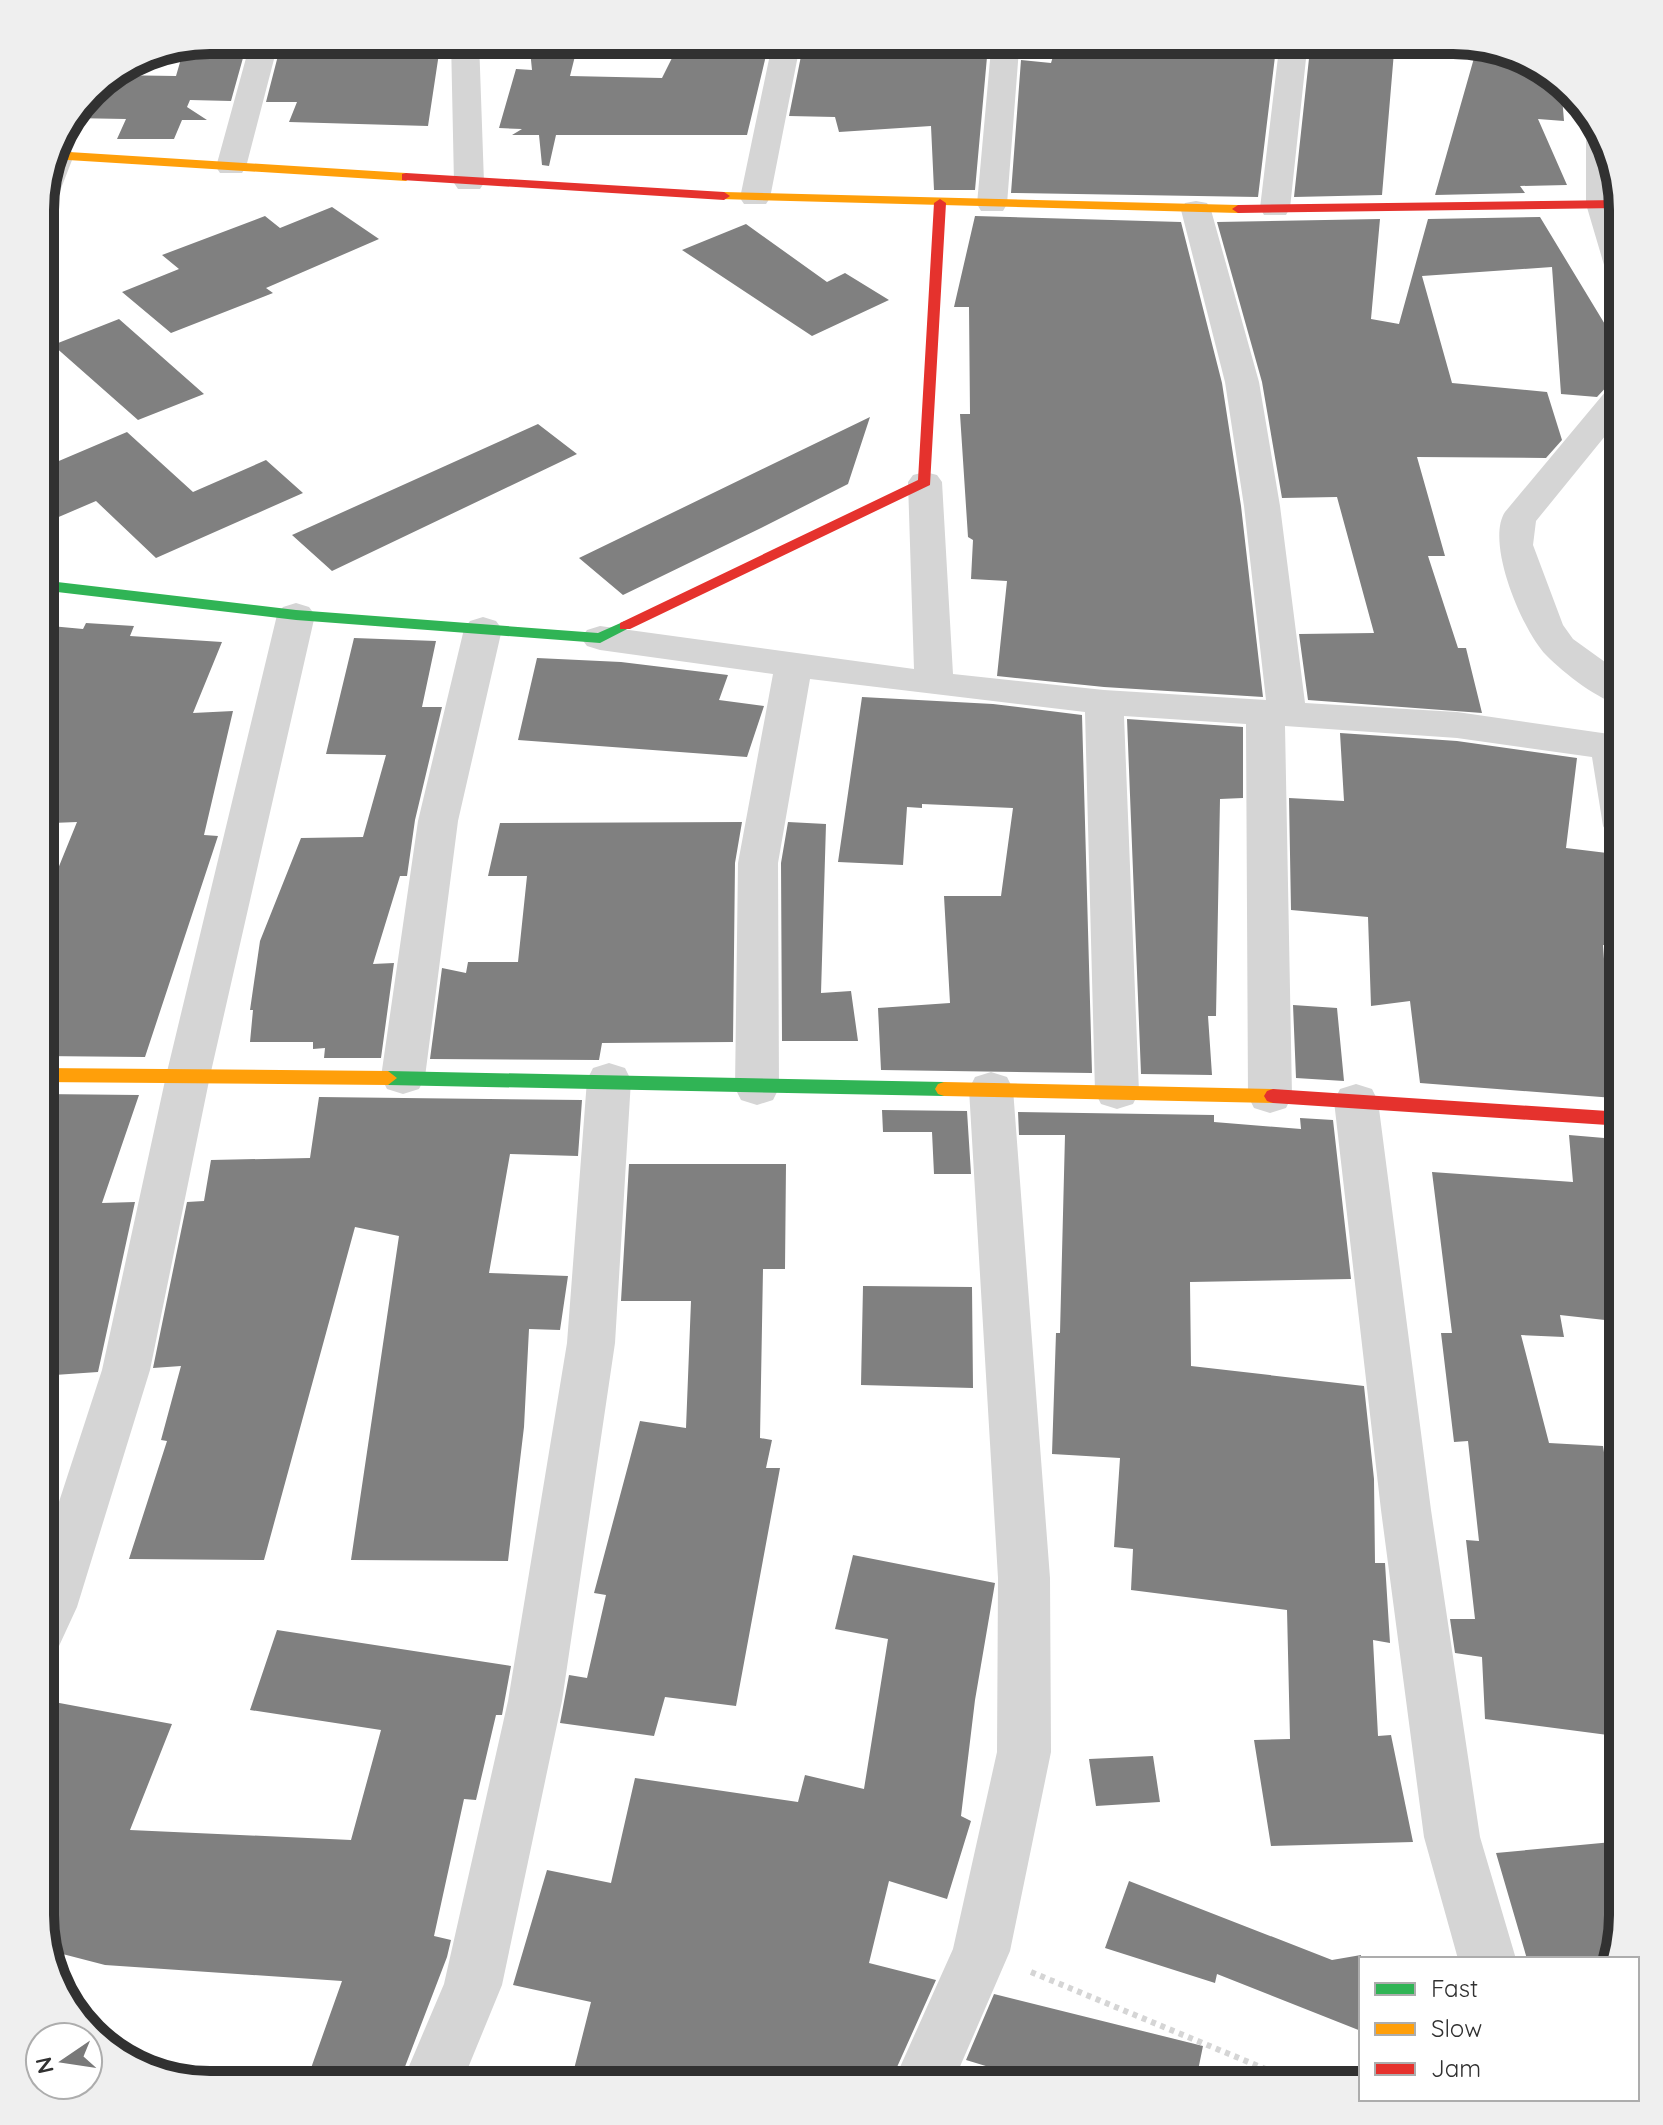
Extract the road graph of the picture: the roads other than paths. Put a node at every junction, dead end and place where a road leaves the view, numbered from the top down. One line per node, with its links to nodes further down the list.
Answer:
1 (261, 54): 7 (street)
2 (465, 54): 8 (street)
3 (784, 54): 9 (street)
4 (1005, 54): 11 (street)
5 (1292, 54): 13 (street)
6 (64, 156): 7 (street)
7 (231, 167): 8 (street)
8 (469, 183): 9 (street)
9 (755, 198): 10 (street)
10 (940, 203): 11 (street); 16 (street)
11 (992, 204): 14 (street)
12 (1609, 204): 13 (street)
13 (1275, 208): 14 (street)
14 (1196, 210): 25 (street)
15 (1609, 409): 23 (street)
16 (925, 482): 20 (street); 22 (street)
17 (54, 587): 18 (street)
18 (296, 615): 19 (street); 28 (street)
19 (483, 629): 20 (street); 29 (street)
20 (600, 638): 21 (street)
21 (794, 665): 22 (street); 31 (street)
22 (934, 684): 24 (street)
23 (1609, 684)
24 (1104, 702): 25 (street); 33 (street)
25 (1276, 713): 26 (street); 34 (street)
26 (1609, 746)
27 (54, 1075): 28 (street)
28 (188, 1076): 29 (street); 37 (street)
29 (403, 1077): 30 (street)
30 (609, 1080): 31 (street); 39 (street)
31 (757, 1088): 32 (street)
32 (991, 1089): 33 (street); 40 (street)
33 (1117, 1092): 34 (street)
34 (1270, 1096): 35 (street)
35 (1356, 1101): 36 (street); 38 (street)
36 (1609, 1118)
37 (54, 1598)
38 (1486, 1957)
39 (437, 2071)
40 (928, 2071)

